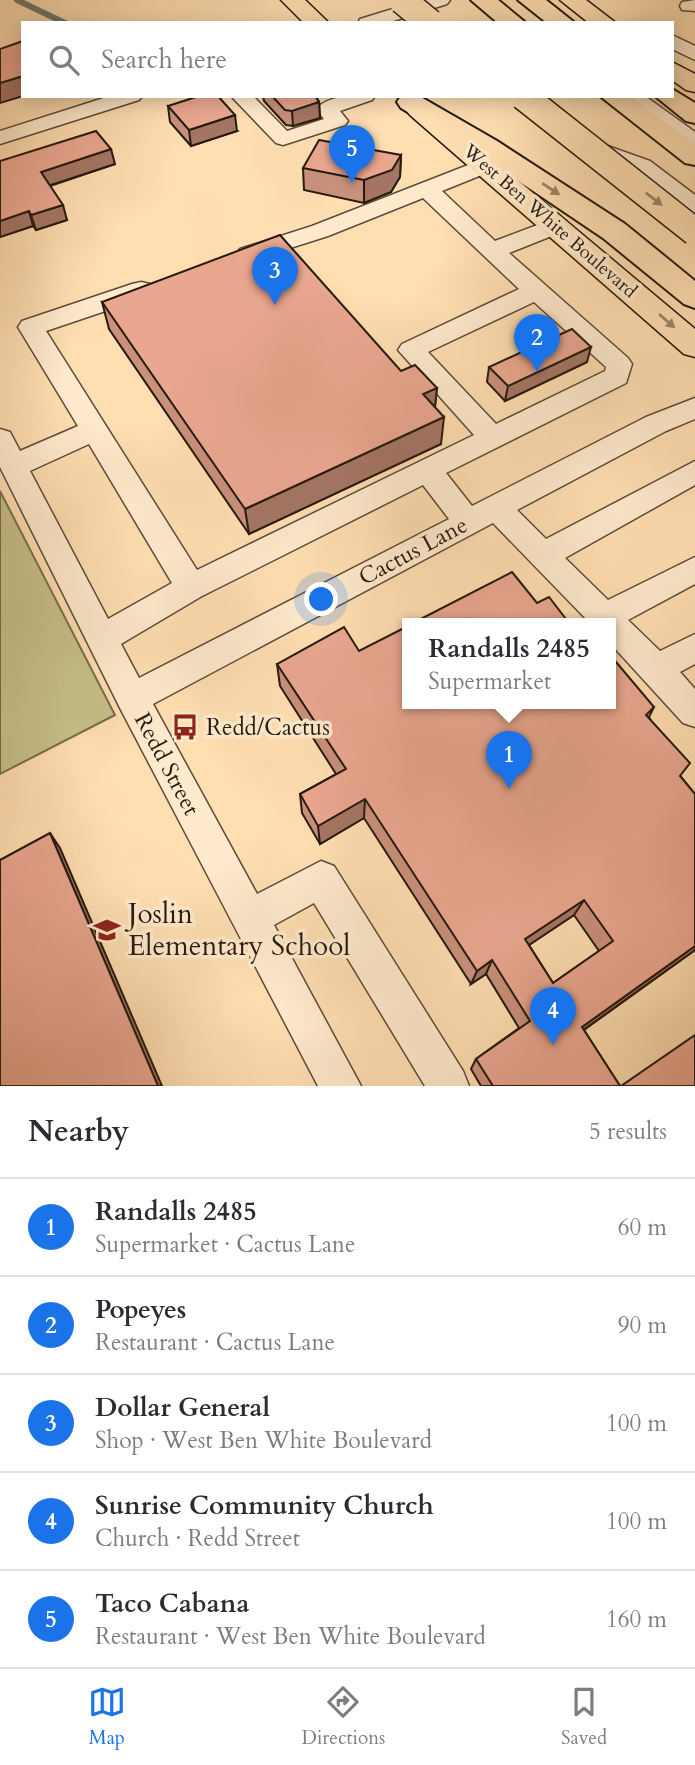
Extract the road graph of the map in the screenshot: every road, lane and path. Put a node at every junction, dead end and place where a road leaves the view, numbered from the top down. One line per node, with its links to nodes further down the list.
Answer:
1 (292, 0): 7 (main road)
2 (402, 0): 9 (highway, bridge)
3 (441, 0): 8 (street)
4 (483, 0): 10 (highway)
5 (530, 0): 11 (highway)
6 (571, 0): 12 (main road)
7 (316, 21)
8 (373, 21)
9 (428, 21)
10 (511, 21)
11 (560, 21)
12 (601, 21)
13 (674, 42): 14 (street)
14 (695, 54)
15 (674, 70): 16 (main road)
16 (695, 85)
17 (118, 98): 26 (street)
18 (243, 98): 19 (street)
19 (359, 98)
20 (511, 98): 33 (street)
21 (526, 98): 35 (highway, one-way to 35, bridge)
22 (616, 98): 30 (highway)
23 (634, 98): 29 (street)
24 (671, 98): 27 (highway)
25 (406, 99): 31 (main road, West Ben White Boulevard); 40 (highway, one-way to 40)
26 (89, 102): 28 (street)
27 (695, 115)
28 (0, 138)
29 (695, 142)
30 (695, 157)
31 (486, 165): 32 (street); 34 (main road, West Ben White Boulevard)
32 (427, 189): 36 (street); 37 (street)
33 (695, 206)
34 (556, 226): 36 (street); 41 (main road, West Ben White Boulevard, one-way to 41)
35 (695, 232)
36 (492, 251): 39 (street)
37 (228, 261)
38 (162, 283): 43 (street)
39 (537, 290): 44 (street); 44 (street)
40 (695, 297)
41 (695, 346)
42 (695, 408): 48 (street, Cactus Lane)
43 (94, 430): 45 (street); 52 (street)
44 (491, 436): 46 (street)
45 (7, 453): 55 (street, Redd Street)
46 (428, 471): 49 (street); 52 (street)
47 (695, 472): 50 (street)
48 (496, 508): 49 (street, Cactus Lane); 50 (street)
49 (468, 522): 58 (street, Cactus Lane)
50 (544, 555): 53 (street)
51 (695, 569): 53 (street)
52 (191, 587): 55 (street)
53 (605, 617)
54 (616, 628): 57 (street)
55 (102, 639): 58 (street, Redd Street)
56 (695, 648): 57 (street)
57 (656, 669): 59 (street)
58 (132, 698): 60 (street, Redd Street)
59 (695, 712)
60 (250, 918): 61 (street, Redd Street); 62 (street)
61 (340, 1086)
62 (448, 1086)

